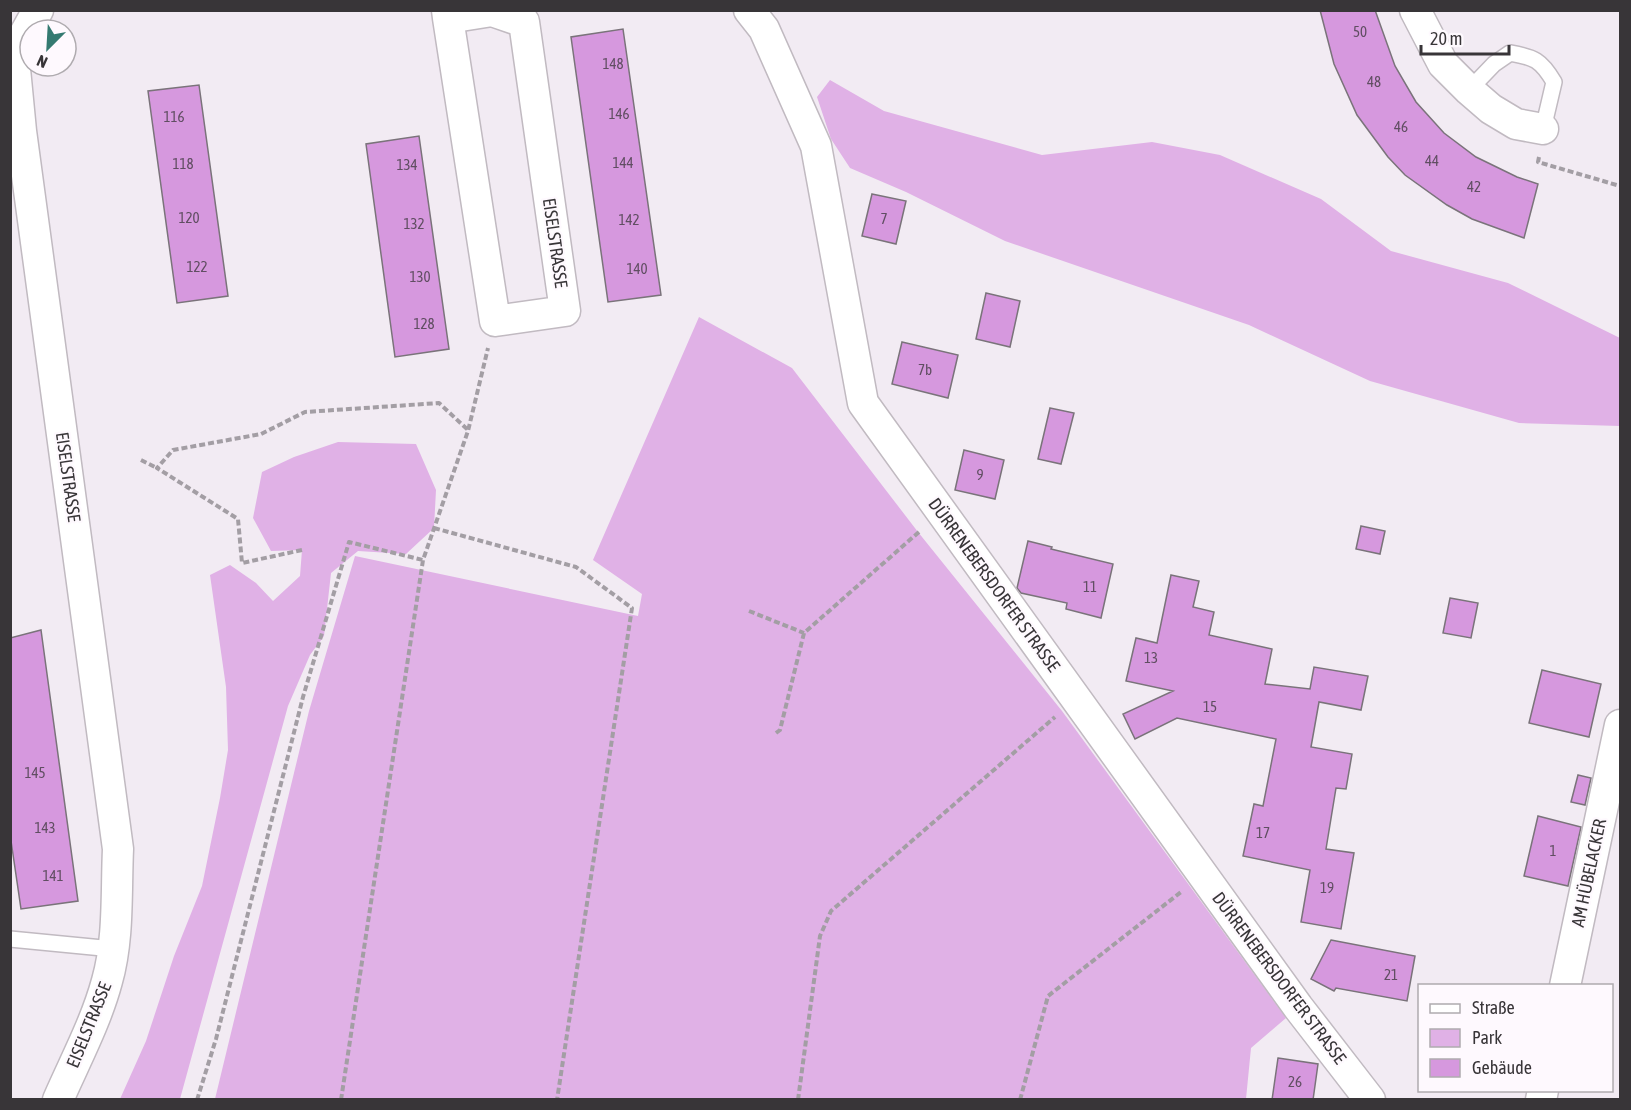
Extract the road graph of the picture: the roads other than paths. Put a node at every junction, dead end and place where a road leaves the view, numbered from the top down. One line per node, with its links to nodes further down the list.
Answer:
1 (38, 10): 9 (street, EISELSTRASSE)
2 (749, 10): 12 (street, DÜRRENEBERSDORFER STRASSE)
3 (1415, 10): 5 (street)
4 (448, 14): 4 (street, EISELSTRASSE)
5 (1469, 90): 6 (street); 6 (lane)
6 (1543, 129)
7 (1620, 725): 10 (street, AM HÜBELACKER)
8 (10, 939): 9 (lane)
9 (113, 949): 11 (street, EISELSTRASSE)
10 (1565, 984)
11 (58, 1100)
12 (1370, 1100)

